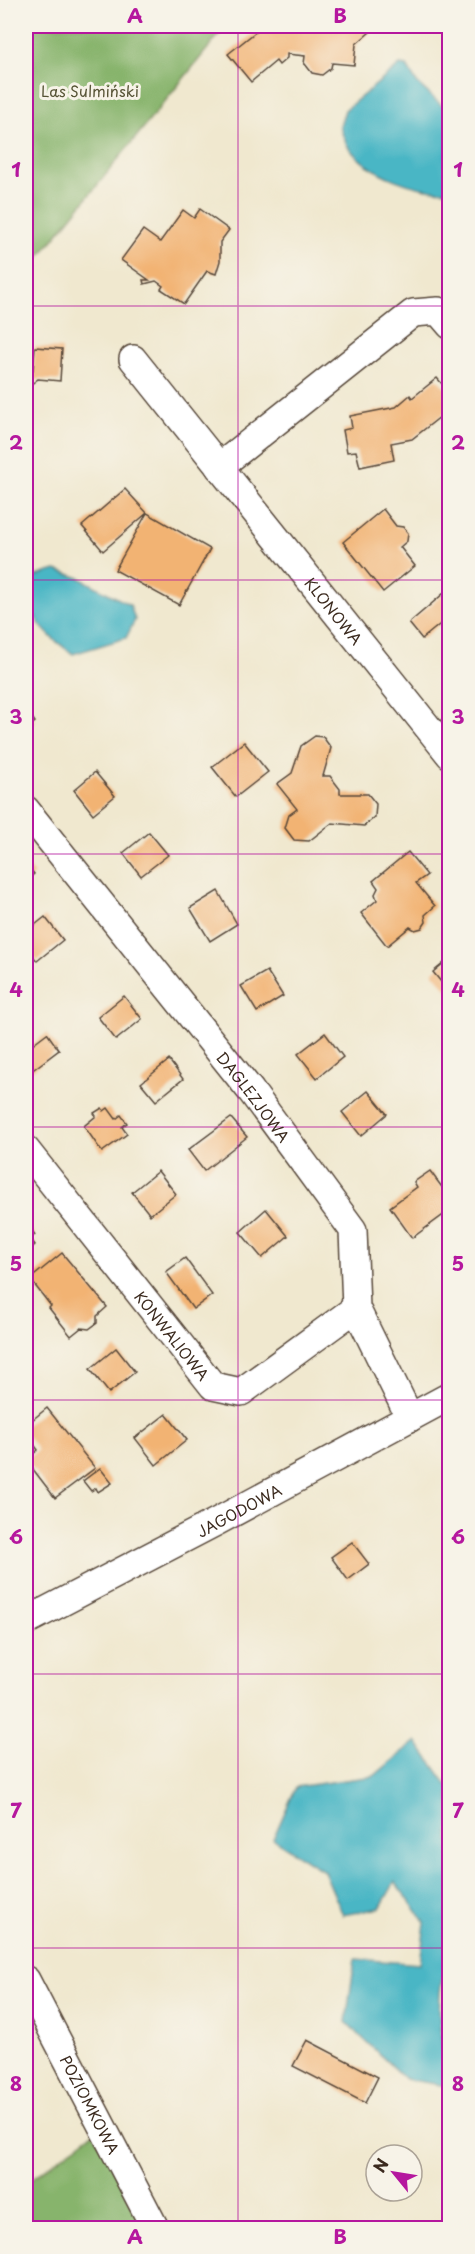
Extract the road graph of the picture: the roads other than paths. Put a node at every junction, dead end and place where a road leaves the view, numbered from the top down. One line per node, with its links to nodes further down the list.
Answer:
1 (450, 325): 3 (street)
2 (133, 359): 3 (street, KLONOWA)
3 (219, 467): 4 (street, KLONOWA)
4 (450, 755)
5 (26, 810): 7 (street, DAGLEZJOWA)
6 (26, 1150): 7 (street, KONWALIOWA)
7 (356, 1308): 9 (street, DAGLEZJOWA)
8 (450, 1396): 9 (street, JAGODOWA)
9 (410, 1418): 10 (street, JAGODOWA)
10 (26, 1621)
11 (26, 1980): 12 (street, POZIOMKOWA)
12 (155, 2229)

